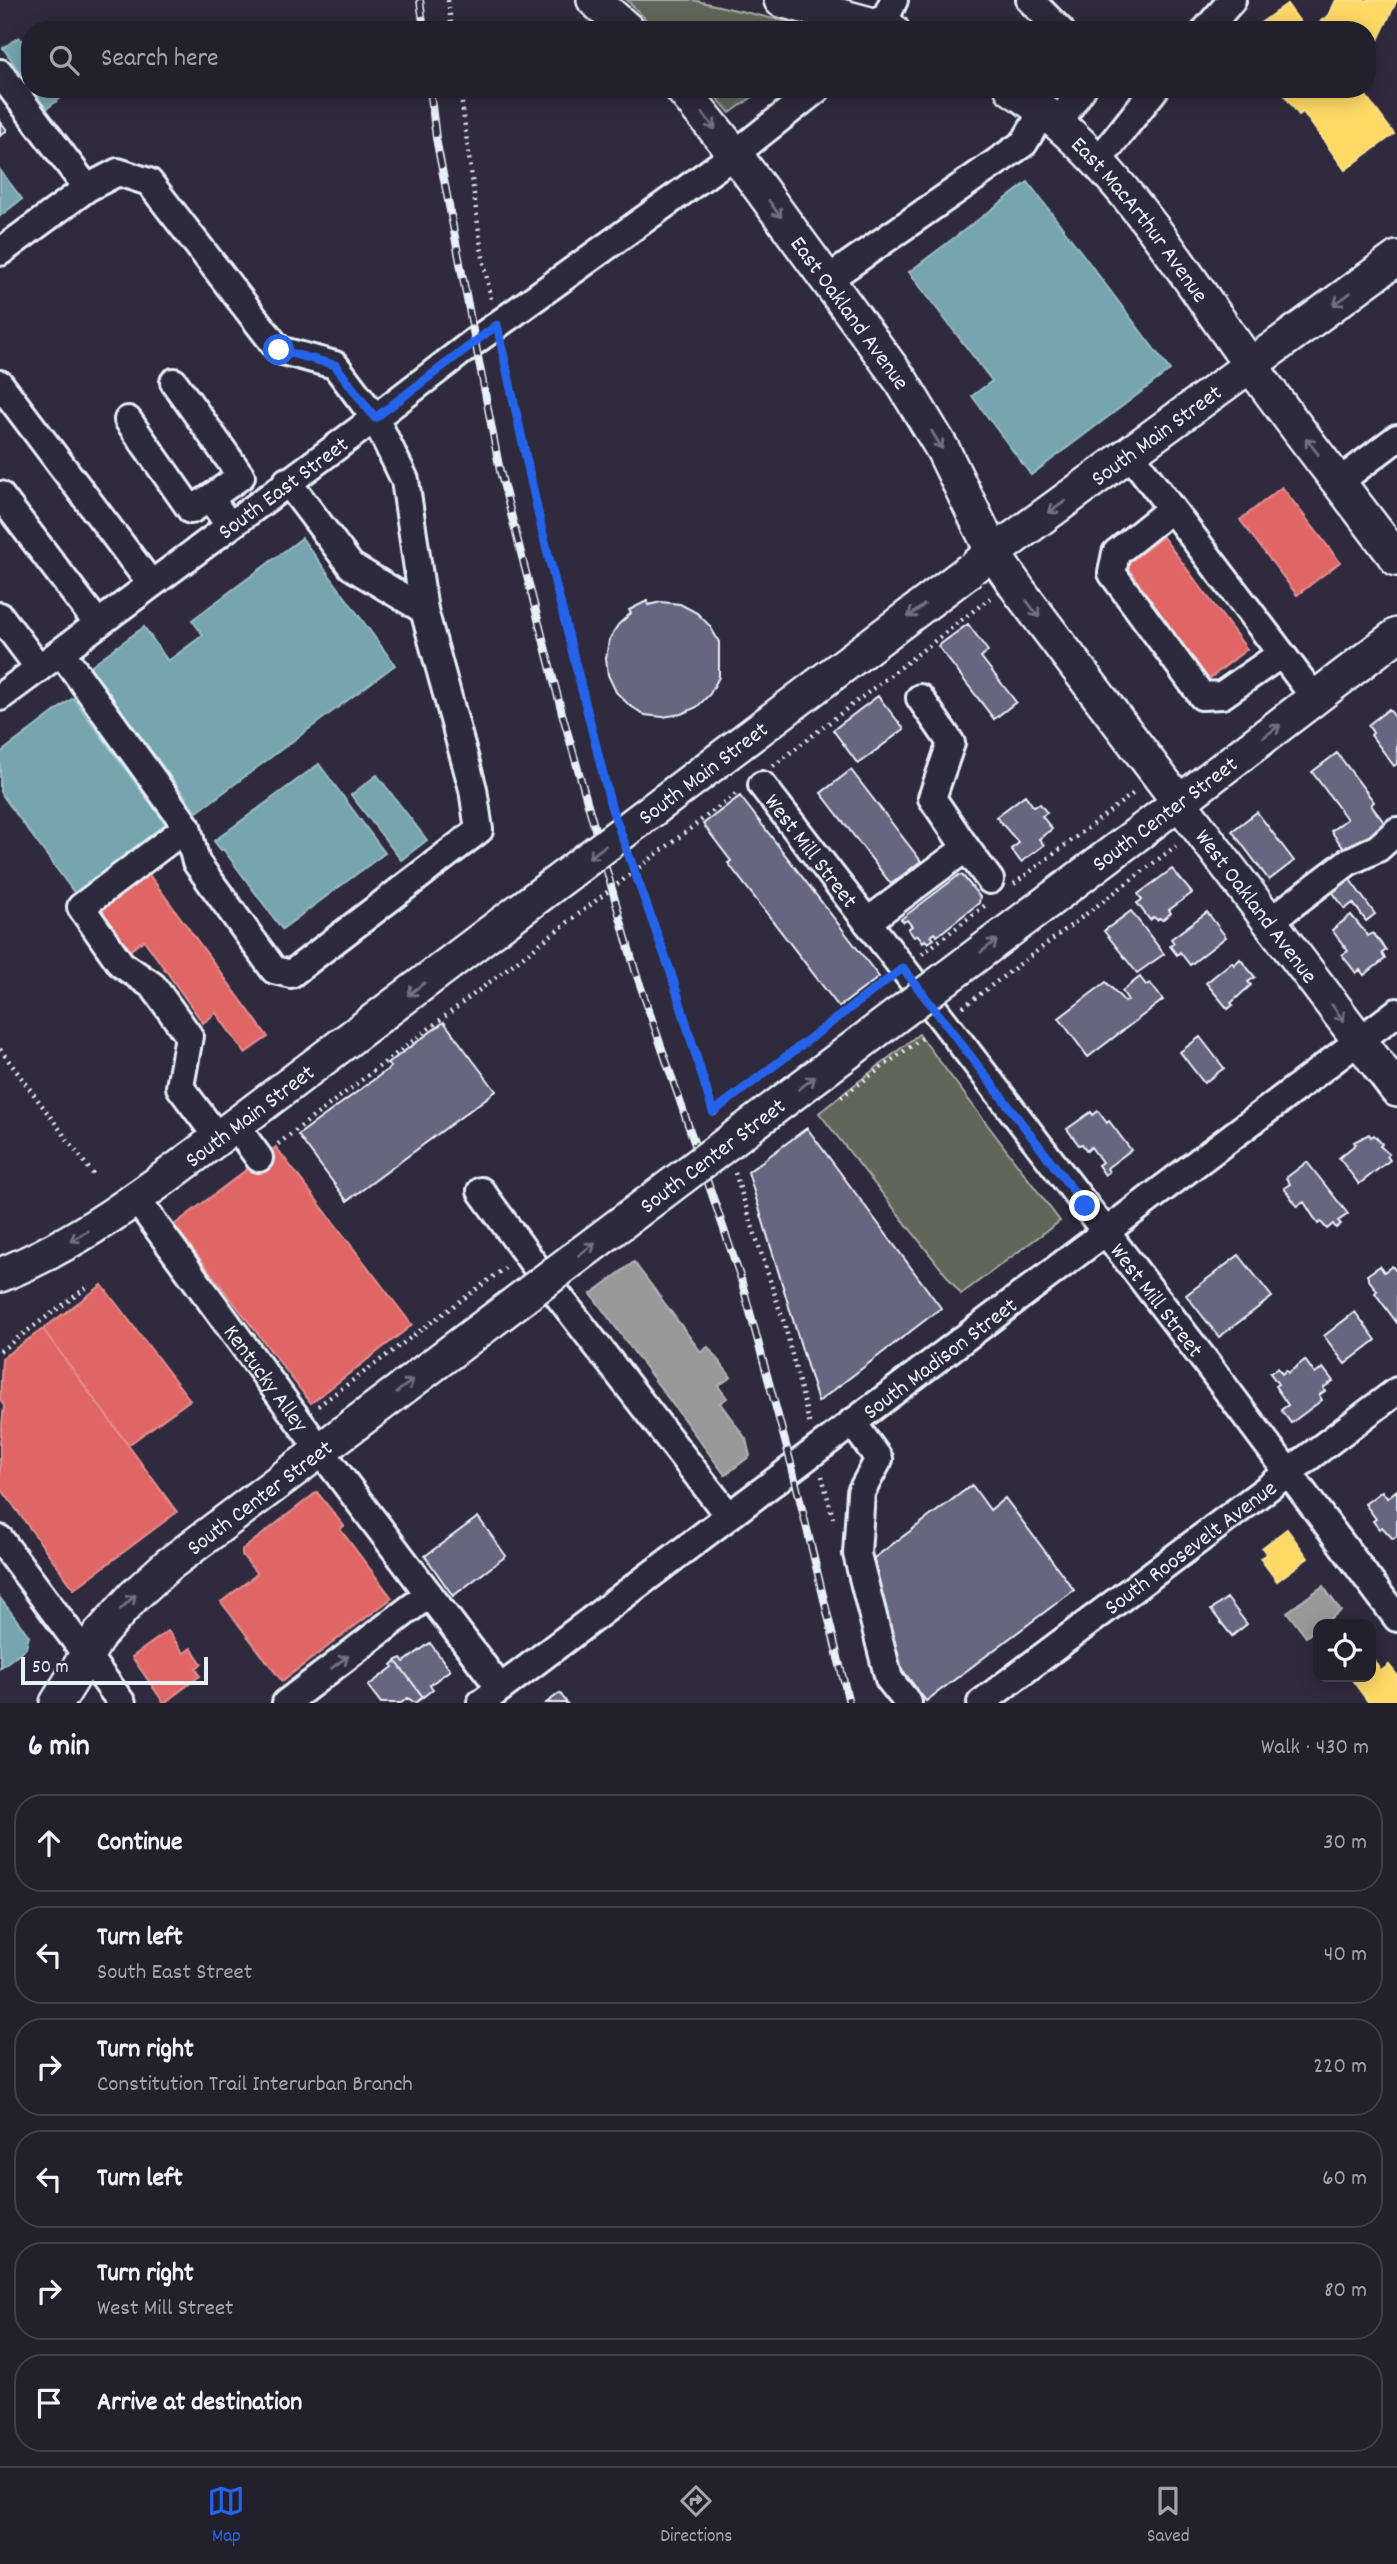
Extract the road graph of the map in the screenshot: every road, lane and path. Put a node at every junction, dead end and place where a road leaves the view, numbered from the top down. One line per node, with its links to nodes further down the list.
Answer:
1 (448, 0): 6 (path)
2 (594, 0): 7 (main road)
3 (781, 0): 8 (main road)
4 (1030, 0): 9 (street)
5 (1232, 0): 10 (street)
6 (451, 21)
7 (618, 21)
8 (887, 21)
9 (1051, 21)
10 (1214, 21)
11 (0, 73): 21 (street)
12 (461, 98): 25 (path)
13 (689, 98): 19 (main road, East Oakland Avenue, one-way to 19)
14 (805, 98): 19 (street, South East Street)
15 (1025, 98): 18 (main road, East MacArthur Avenue)
16 (1072, 98): 18 (street)
17 (1148, 98): 20 (street)
18 (1051, 117): 20 (main road, East MacArthur Avenue); 24 (street)
19 (735, 153): 24 (main road, East Oakland Avenue, one-way to 24); 25 (street, South East Street)
20 (1098, 161): 26 (main road, East MacArthur Avenue)
21 (87, 188): 22 (street); 29 (street)
22 (0, 252)
23 (1397, 258): 26 (main road, South Main Street, one-way to 26)
24 (827, 280): 40 (main road, East Oakland Avenue, one-way to 40)
25 (497, 325): 29 (street, South East Street); 55 (path)
26 (1251, 366): 32 (main road, South Main Street); 34 (main road, East MacArthur Avenue, one-way to 26)
27 (174, 382): 36 (street)
28 (0, 384): 41 (street)
29 (375, 418): 33 (street, South East Street); 42 (street)
30 (128, 419): 36 (street)
31 (1397, 438): 34 (street)
32 (1130, 454): 37 (street); 40 (main road, South Main Street, one-way to 40)
33 (288, 481): 38 (street, South East Street); 42 (street)
34 (1339, 482): 39 (main road, East MacArthur Avenue)
35 (0, 495): 44 (street)
36 (210, 498): 38 (street)
37 (1171, 509): 47 (street); 47 (street)
38 (229, 525): 41 (street, South East Street)
39 (1397, 559)
40 (985, 570): 52 (path); 54 (main road, West Oakland Avenue, one-way to 54); 71 (main road, South Main Street, one-way to 71, bridge)
41 (151, 584): 44 (street, South East Street)
42 (425, 610): 56 (street)
43 (0, 616): 48 (street)
44 (98, 624): 46 (street, South East Street)
45 (1397, 635): 51 (main road, South Center Street)
46 (61, 652): 48 (street, South East Street); 56 (street)
47 (1281, 654): 51 (street)
48 (39, 668): 49 (street, South East Street)
49 (0, 697)
50 (920, 698): 58 (street)
51 (1315, 698): 54 (main road, South Center Street, one-way to 51)
52 (758, 781): 60 (path); 62 (street, West Mill Street)
53 (1140, 786): 61 (path)
54 (1179, 802): 63 (main road, West Oakland Avenue); 86 (main road, South Center Street, one-way to 54, bridge)
55 (616, 819)
56 (187, 827): 71 (street)
57 (1397, 831): 63 (street)
58 (966, 848): 61 (street); 62 (street)
59 (630, 859): 60 (path)
60 (635, 872): 69 (path); 72 (path)
61 (996, 890): 64 (path)
62 (867, 922): 64 (street, West Mill Street)
63 (1269, 922): 66 (main road, West Oakland Avenue, one-way to 66)
64 (903, 968): 69 (path); 77 (street, West Mill Street)
65 (1397, 1012): 66 (street, South Madison Street)
66 (1359, 1041): 68 (main road, West Oakland Avenue); 77 (street, South Madison Street)
67 (0, 1049): 74 (path)
68 (1397, 1090)
69 (713, 1112): 70 (path)
70 (718, 1124)
71 (236, 1125): 72 (street); 76 (main road, South Main Street)
72 (259, 1158)
73 (731, 1160): 84 (path)
74 (96, 1178)
75 (481, 1191): 78 (street)
76 (137, 1200): 79 (main road, South Main Street, one-way to 79); 86 (street, Kentucky Alley)
77 (1105, 1232): 85 (street, South Madison Street); 87 (street, West Mill Street)
78 (526, 1253): 83 (path); 88 (street)
79 (0, 1275)
80 (86, 1288): 81 (path)
81 (0, 1351)
82 (1397, 1391): 87 (street, South Roosevelt Avenue)
83 (314, 1409)
84 (807, 1417)
85 (852, 1422): 88 (street, South Madison Street); 97 (street)
86 (320, 1450): 90 (street, Kentucky Alley); 92 (main road, South Center Street, one-way to 86)
87 (1288, 1472): 91 (street, West Mill Street); 98 (street, South Roosevelt Avenue)
88 (728, 1515): 93 (street, South Madison Street)
89 (0, 1539): 92 (street)
90 (429, 1594): 93 (street, Kentucky Alley); 96 (street, one-way to 90)
91 (1397, 1618)
92 (86, 1655): 94 (main road, South Center Street); 95 (street)
93 (490, 1696)
94 (57, 1703)
95 (122, 1703)
96 (286, 1703)
97 (908, 1703)
98 (981, 1703)

